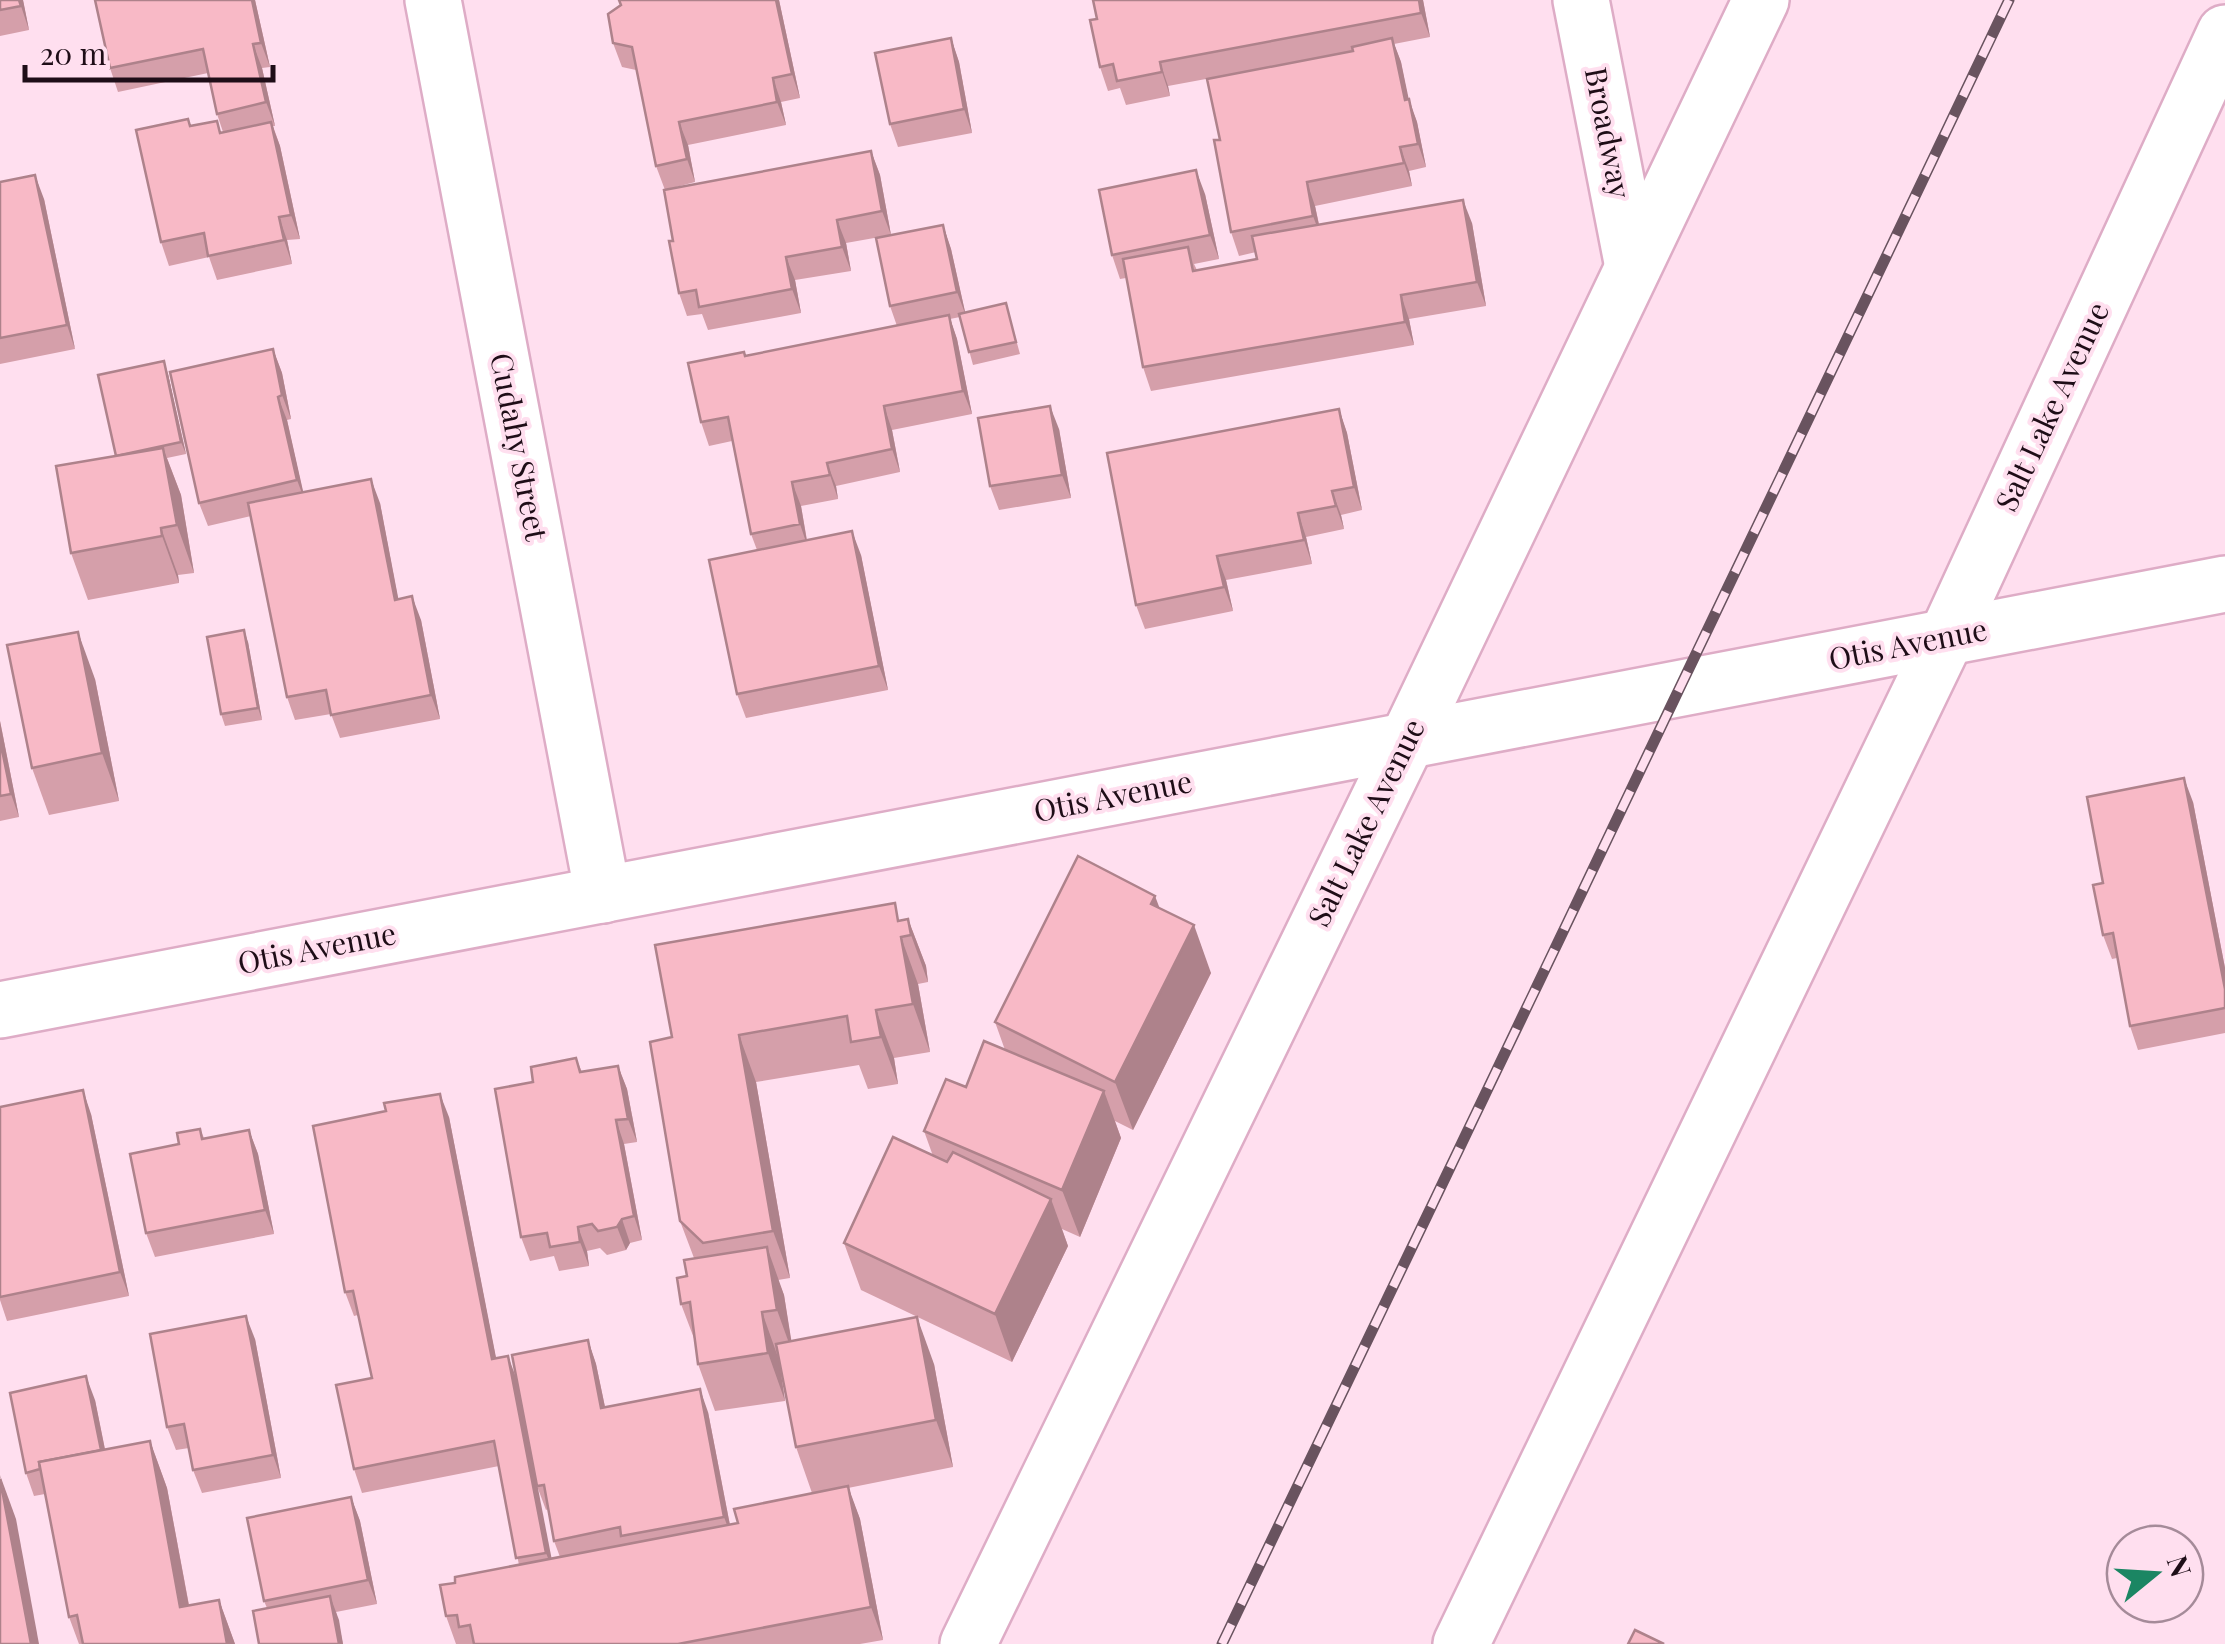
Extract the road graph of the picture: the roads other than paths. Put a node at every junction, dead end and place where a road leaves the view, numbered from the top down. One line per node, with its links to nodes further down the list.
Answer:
1 (433, 0): 9 (street, Cudahy Street)
2 (1581, 0): 5 (street, Broadway)
3 (1762, 0): 5 (street, Salt Lake Avenue)
4 (2225, 33): 7 (street, Salt Lake Avenue)
5 (1632, 267): 8 (street, Salt Lake Avenue)
6 (2225, 584): 7 (street, Otis Avenue)
7 (1946, 638): 8 (street, Otis Avenue); 12 (street, Salt Lake Avenue)
8 (1407, 741): 9 (street, Otis Avenue); 11 (street, Salt Lake Avenue)
9 (604, 894): 10 (street, Otis Avenue)
10 (0, 1010)
11 (968, 1644)
12 (1461, 1644)

